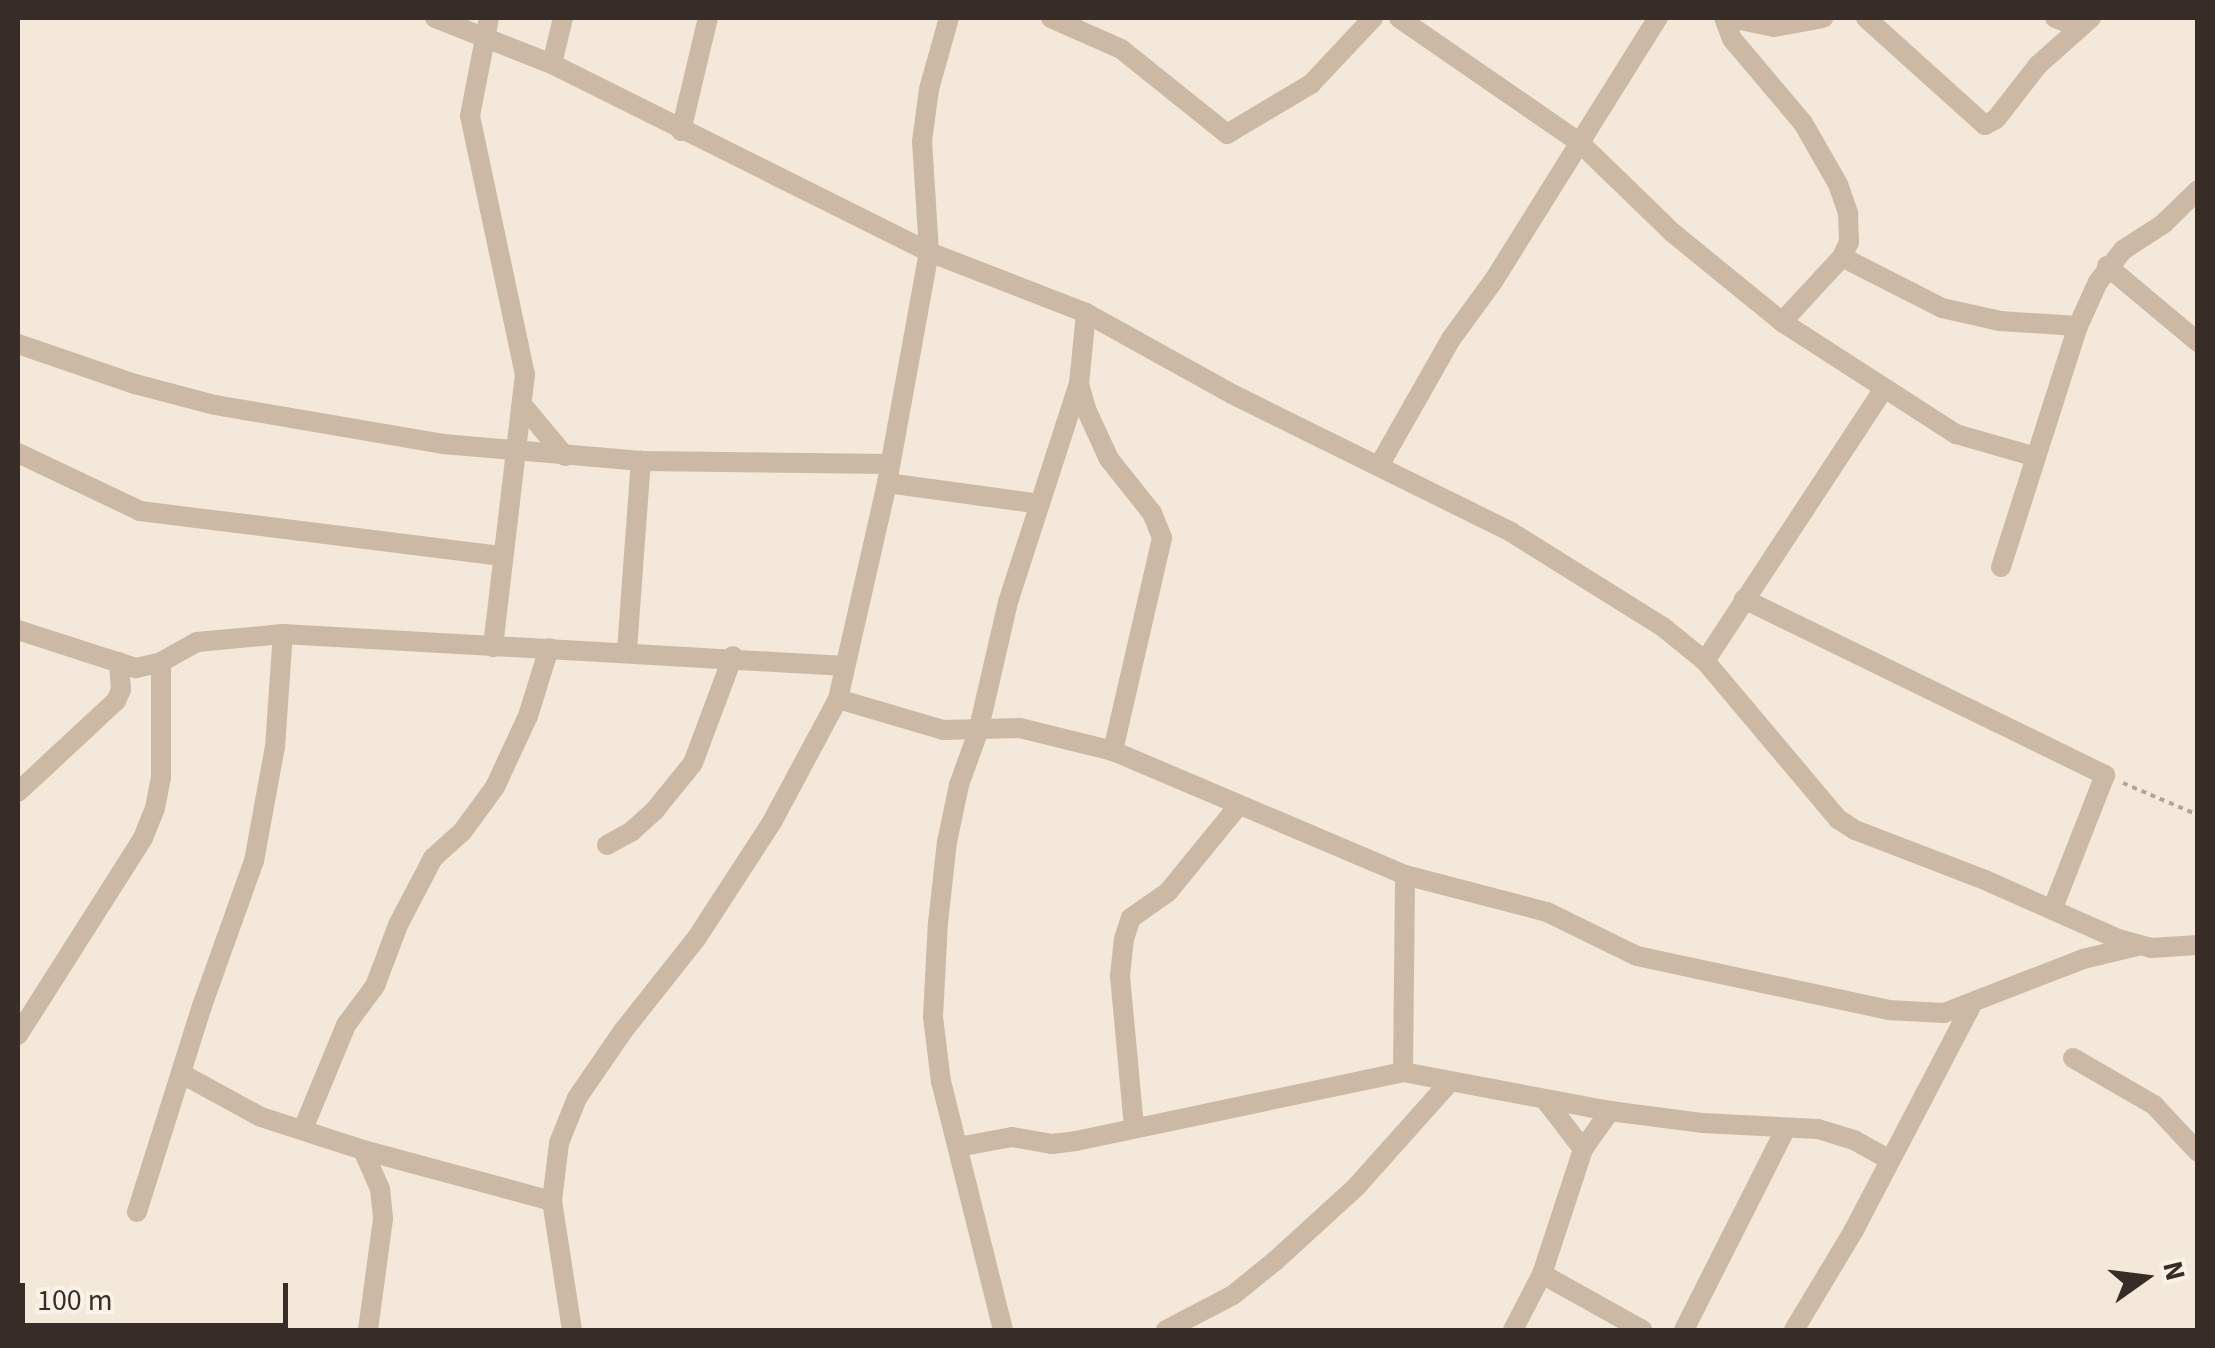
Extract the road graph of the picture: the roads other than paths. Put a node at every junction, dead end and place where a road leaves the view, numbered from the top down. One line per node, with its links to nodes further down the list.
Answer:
1 (435, 18): 14 (street)
2 (563, 18): 15 (street)
3 (708, 18): 16 (street)
4 (949, 18): 19 (street)
5 (1050, 18): 6 (street)
6 (1373, 18)
7 (1399, 18): 17 (street)
8 (1728, 18): 9 (street); 20 (street)
9 (1823, 18)
10 (1868, 18): 13 (street)
11 (2055, 18): 13 (street)
12 (1656, 19): 17 (street)
13 (2085, 22)
14 (487, 27): 15 (street); 29 (street)
15 (552, 64): 16 (street)
16 (681, 131): 19 (street)
17 (1580, 142): 23 (street); 35 (street)
18 (2198, 190): 21 (street)
19 (929, 252): 22 (street); 36 (street)
20 (1842, 256): 23 (street); 24 (street)
21 (2107, 266): 24 (street); 25 (street)
22 (1086, 313): 27 (street); 35 (street)
23 (1782, 322): 28 (street)
24 (2078, 326): 33 (street)
25 (2198, 342)
26 (18, 344): 31 (street)
27 (1080, 384): 37 (street); 53 (street)
28 (1883, 390): 33 (street); 40 (street)
29 (524, 407): 31 (street); 32 (street)
30 (18, 454): 38 (street)
31 (518, 454): 32 (street); 38 (street)
32 (565, 456): 34 (street)
33 (2036, 457): 39 (street)
34 (641, 461): 36 (street); 45 (street)
35 (1380, 464): 47 (street)
36 (888, 473): 37 (street); 50 (street)
37 (1040, 504): 52 (street)
38 (500, 556): 43 (street)
39 (2001, 567)
40 (1744, 600): 47 (street); 58 (street)
41 (18, 630): 48 (street)
42 (282, 634): 43 (street); 49 (street); 65 (street)
43 (493, 646): 44 (street)
44 (549, 648): 45 (street); 71 (street)
45 (627, 650): 46 (street)
46 (732, 656): 50 (street); 56 (street)
47 (1705, 661): 58 (street)
48 (120, 662): 49 (street); 54 (street)
49 (162, 662): 62 (street)
50 (845, 666): 51 (street)
51 (838, 699): 52 (street); 79 (street)
52 (978, 732): 53 (street); 72 (street)
53 (1113, 751): 55 (street)
54 (18, 792)
55 (1239, 805): 57 (street); 69 (street)
56 (608, 844)
57 (1405, 875): 61 (street); 64 (street)
58 (2052, 910): 60 (street)
59 (2198, 944): 60 (street)
60 (2139, 946): 61 (street)
61 (1970, 1006): 76 (street)
62 (18, 1036)
63 (2073, 1058): 75 (street)
64 (1403, 1072): 66 (street); 69 (street)
65 (182, 1074): 71 (street); 80 (street)
66 (1450, 1082): 67 (street); 85 (street)
67 (1546, 1101): 68 (street); 73 (street)
68 (1610, 1112): 70 (street); 73 (street)
69 (1134, 1127): 72 (street)
70 (1786, 1128): 76 (street); 88 (street)
71 (303, 1130): 74 (street)
72 (958, 1147): 84 (street)
73 (1584, 1149): 81 (street)
74 (362, 1150): 77 (street); 78 (street)
75 (2198, 1152)
76 (1890, 1160): 89 (street)
77 (404, 1162): 78 (street); 79 (street)
78 (380, 1189): 82 (street)
79 (552, 1201): 83 (street)
80 (137, 1212)
81 (1542, 1274): 86 (street); 87 (street)
82 (368, 1330)
83 (572, 1330)
84 (1003, 1330)
85 (1166, 1330)
86 (1513, 1330)
87 (1642, 1330)
88 (1684, 1330)
89 (1794, 1330)

